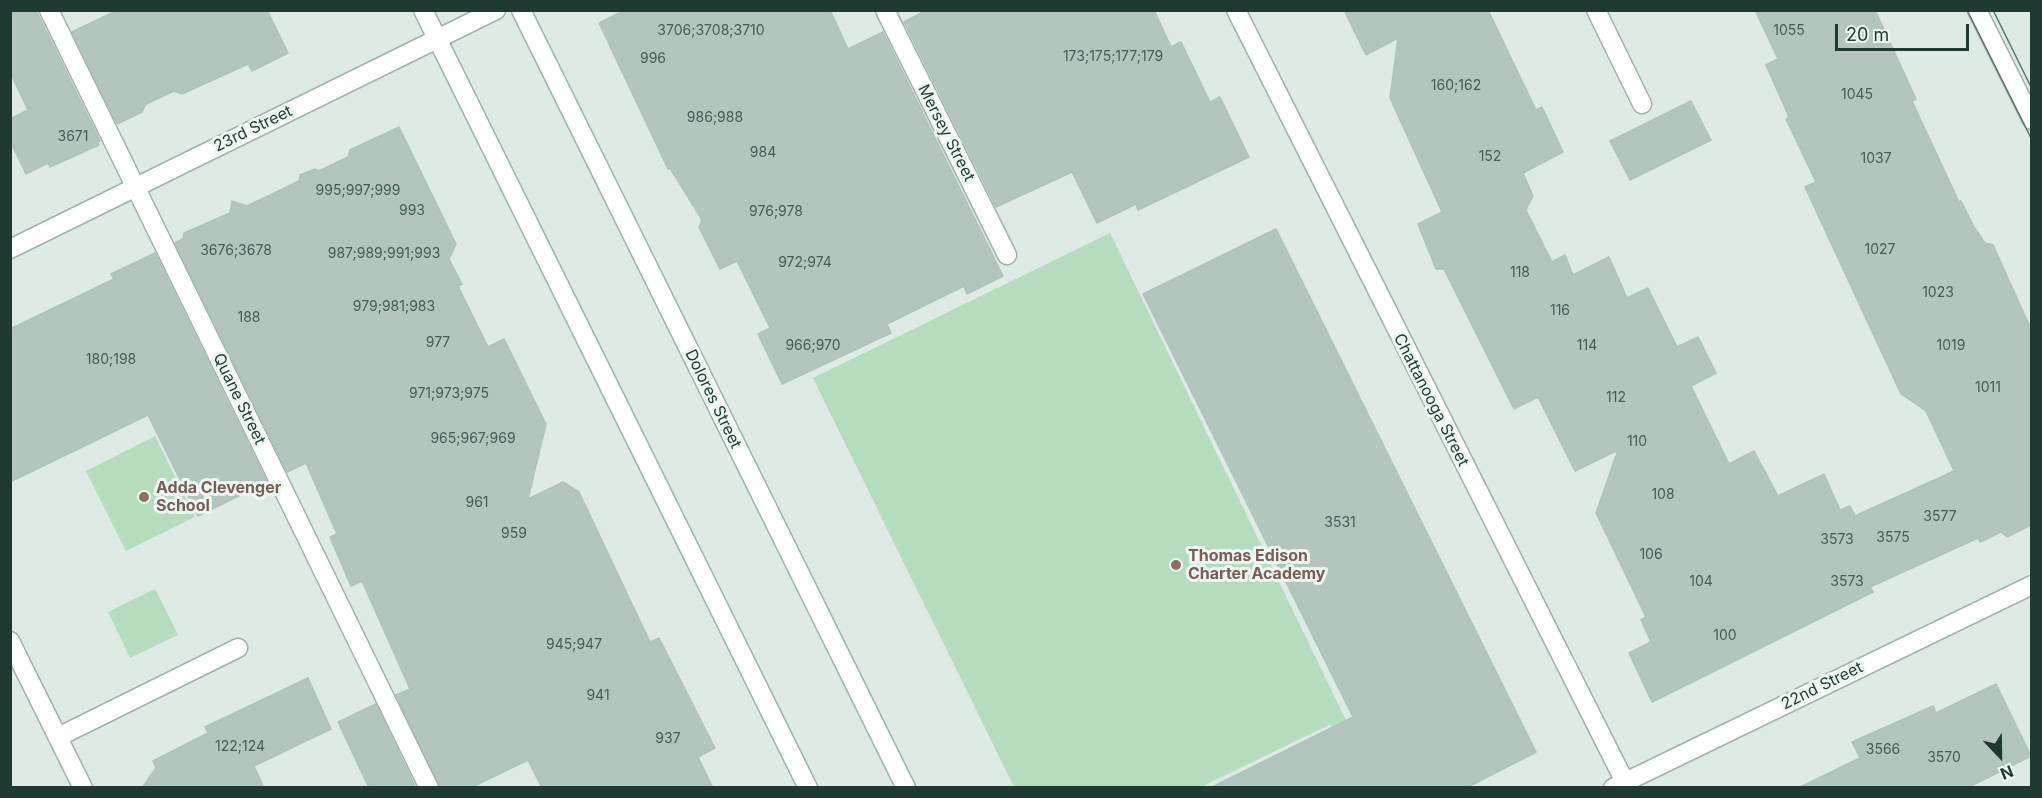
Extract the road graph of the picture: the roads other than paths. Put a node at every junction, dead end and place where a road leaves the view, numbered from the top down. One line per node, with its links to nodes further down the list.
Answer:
1 (49, 10): 12 (street, Quane Street)
2 (423, 10): 9 (street)
3 (495, 10): 9 (street, 23rd Street)
4 (521, 10): 23 (street, Dolores Street)
5 (885, 10): 14 (street, Mersey Street)
6 (1236, 10): 19 (street, Chattanooga Street)
7 (1596, 10): 10 (street)
8 (1977, 10): 11 (street)
9 (437, 39): 12 (street, 23rd Street); 22 (street)
10 (1642, 104)
11 (2031, 120)
12 (136, 186): 13 (street, 23rd Street); 21 (street, Quane Street)
13 (10, 249)
14 (1007, 255)
15 (2031, 585): 19 (street, 22nd Street)
16 (10, 641): 18 (street)
17 (238, 648): 18 (street)
18 (58, 736): 20 (street)
19 (1622, 786)
20 (83, 788)
21 (429, 788)
22 (808, 788)
23 (906, 788)

